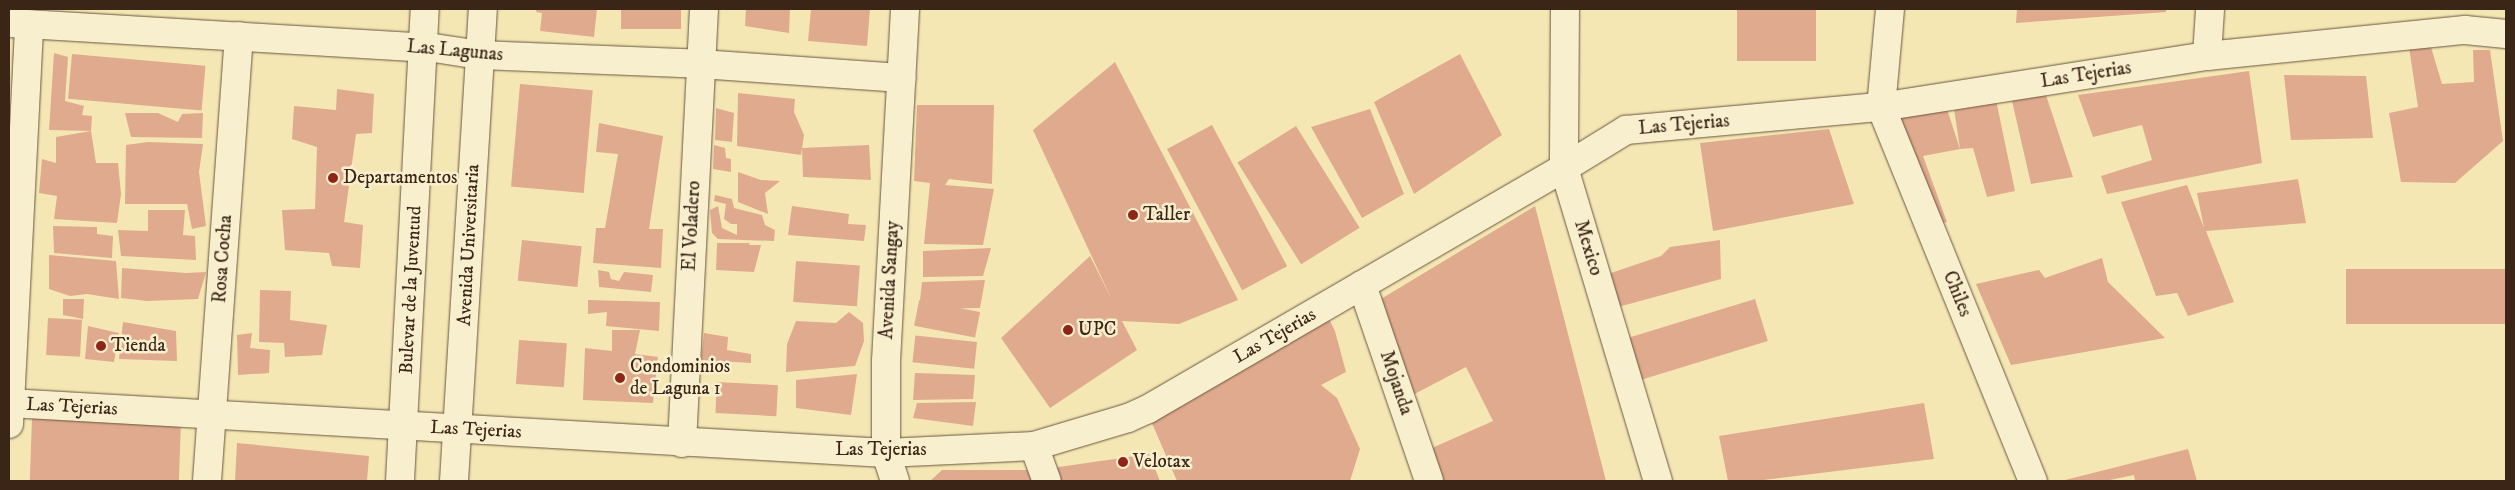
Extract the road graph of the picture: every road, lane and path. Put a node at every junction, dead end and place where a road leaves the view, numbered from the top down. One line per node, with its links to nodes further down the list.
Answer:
1 (425, 9): 11 (street, Bulevar de la Juventud)
2 (483, 9): 12 (street, Avenida Universitaria)
3 (704, 9): 14 (street, El Voladero)
4 (905, 9): 15 (street, Avenida Sangay)
5 (1565, 9): 17 (street, Mexico)
6 (1890, 9): 16 (street)
7 (2210, 9): 13 (street)
8 (19, 23): 10 (street, Las Lagunas); 19 (street)
9 (2506, 34): 13 (street, Las Tejerias)
10 (239, 36): 11 (street, Las Lagunas); 20 (street, Rosa Cocha)
11 (423, 48): 12 (street, Las Lagunas); 21 (street, Bulevar de la Juventud)
12 (480, 55): 14 (street, Las Lagunas); 22 (street, Avenida Universitaria)
13 (2207, 56): 16 (street, Las Tejerias)
14 (700, 64): 15 (street, Las Lagunas); 23 (street, El Voladero)
15 (902, 78): 25 (street, Avenida Sangay)
16 (1881, 107): 17 (street, Las Tejerias); 33 (street, Chiles)
17 (1564, 168): 18 (street, Las Tejerias); 32 (street, Mexico)
18 (1362, 285): 24 (street, Las Tejerias); 31 (street, Mojanda)
19 (9, 410): 20 (street, Las Tejerias)
20 (212, 415): 21 (street, Las Tejerias); 26 (street, Rosa Cocha)
21 (404, 427): 22 (street, Las Tejerias); 27 (street, Bulevar de la Juventud)
22 (458, 429): 23 (street, Las Tejerias); 28 (street, Avenida Universitaria)
23 (682, 442): 25 (street, Las Tejerias)
24 (1034, 446): 25 (street, Las Tejerias); 30 (street)
25 (886, 453): 29 (street, Avenida Sangay)
26 (207, 481)
27 (400, 481)
28 (454, 481)
29 (895, 481)
30 (1047, 481)
31 (1429, 481)
32 (1658, 481)
33 (2033, 481)

